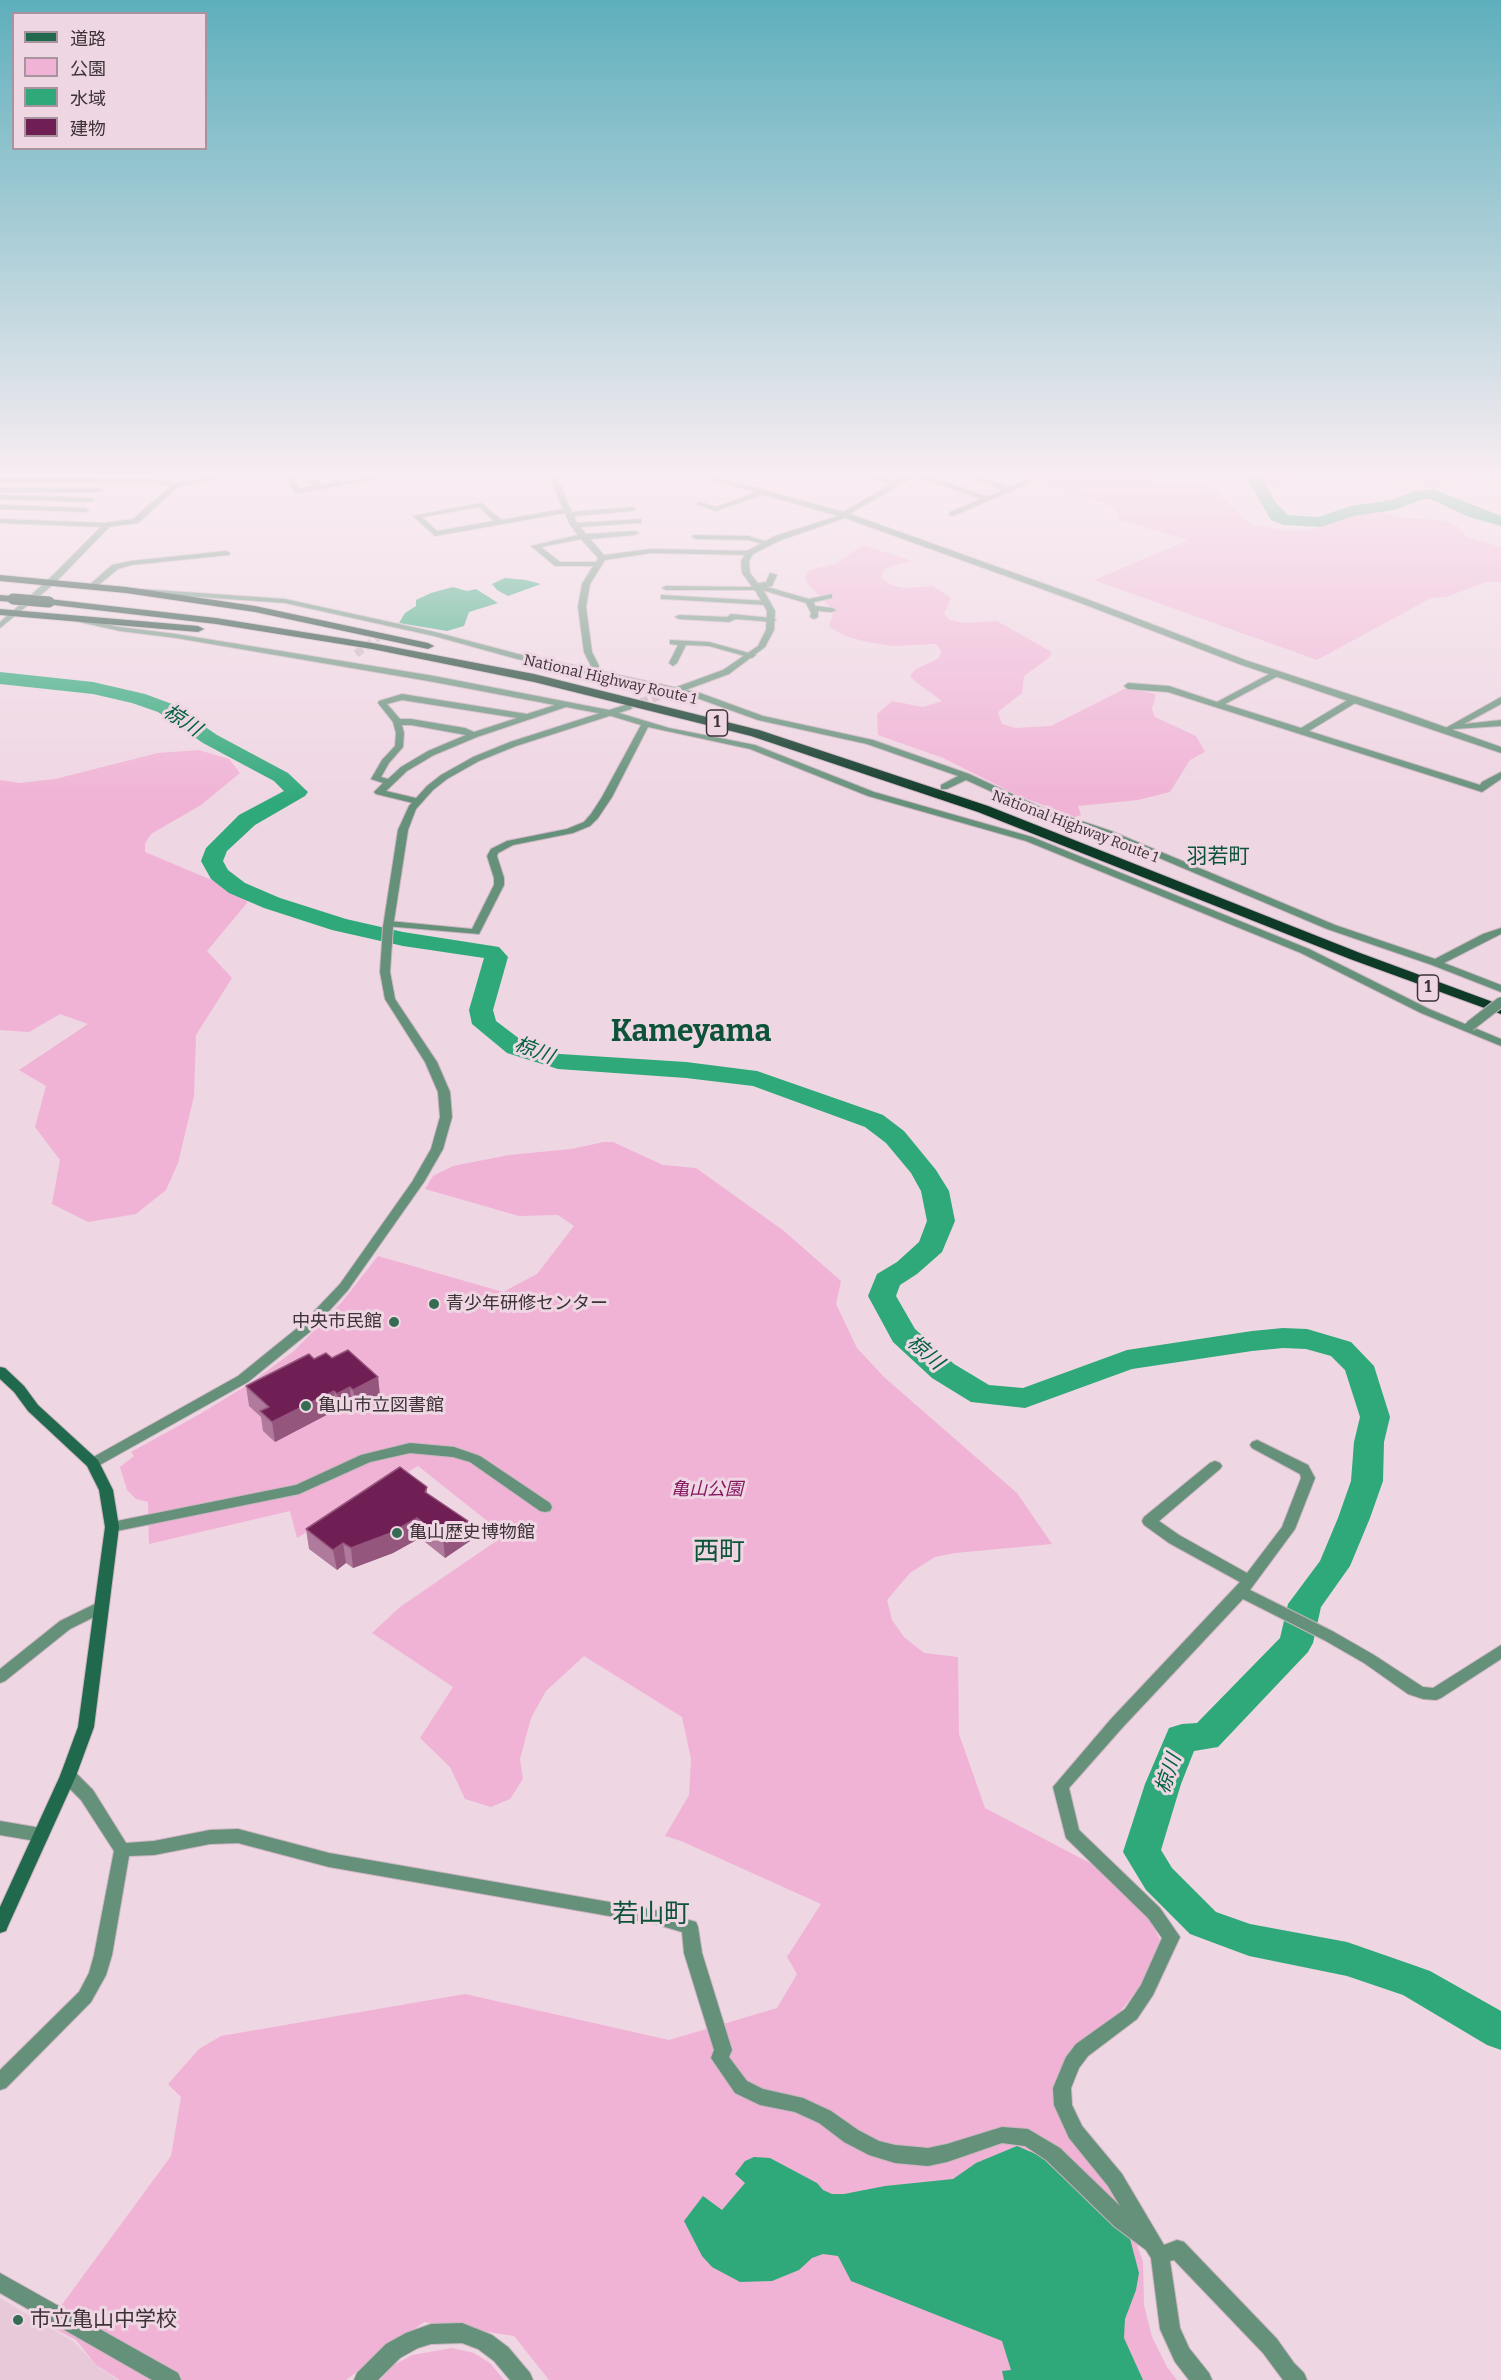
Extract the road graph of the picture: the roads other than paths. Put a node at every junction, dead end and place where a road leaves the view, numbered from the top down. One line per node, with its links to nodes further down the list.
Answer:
1 (51, 582): 8 (highway); 18 (street)
2 (97, 582): 8 (street)
3 (587, 582): 29 (street)
4 (753, 582): 10 (street)
5 (770, 582): 7 (street)
6 (1030, 582): 30 (street)
7 (769, 585): 9 (street); 10 (street)
8 (92, 586): 11 (highway)
9 (787, 587)
10 (757, 588): 14 (street); 14 (street); 15 (street)
11 (126, 590): 29 (street); 40 (highway, 1)
12 (829, 596): 15 (street)
13 (0, 598): 31 (highway, National Highway Route 1 / 1, bridge)
14 (767, 603): 21 (street)
15 (812, 609): 16 (street)
16 (832, 610)
17 (0, 612): 18 (highway)
18 (17, 614): 20 (highway); 22 (street)
19 (679, 617): 21 (street)
20 (82, 620): 27 (street); 31 (highway, 1)
21 (772, 620): 26 (street)
22 (0, 626)
23 (673, 642): 24 (street)
24 (683, 642): 26 (street); 28 (street)
25 (356, 654): 27 (street)
26 (752, 655): 33 (street)
27 (343, 663): 38 (street)
28 (673, 663)
29 (591, 670): 33 (street)
30 (1275, 674): 35 (street); 37 (street)
31 (534, 678): 40 (highway, National Highway Route 1 / 1)
32 (1128, 686): 37 (street)
33 (679, 690): 34 (street); 51 (street)
34 (666, 694)
35 (1354, 700): 46 (street); 47 (street)
36 (1501, 700): 46 (street)
37 (1219, 704): 47 (street)
38 (565, 705): 41 (street); 42 (street)
39 (628, 707): 41 (street)
40 (677, 712): 59 (highway, National Highway Route 1 / 1)
41 (609, 714): 44 (street); 55 (street)
42 (528, 717): 43 (street); 48 (street)
43 (397, 722): 48 (street); 52 (street)
44 (646, 723): 56 (street); 57 (street)
45 (1501, 723): 46 (street)
46 (1448, 728): 49 (street)
47 (1302, 731): 50 (street)
48 (474, 735): 52 (street)
49 (1501, 750)
50 (1501, 775)
51 (966, 776): 53 (street); 60 (street)
52 (390, 782): 55 (street)
53 (944, 787)
54 (928, 798): 56 (street)
55 (417, 801): 57 (street)
56 (917, 808): 65 (street)
57 (389, 925): 69 (street)
58 (1501, 932): 60 (street)
59 (1355, 956): 63 (highway, National Highway Route 1 / 1); 64 (highway, National Highway Route 1 / 1)
60 (1436, 963): 61 (street)
61 (1501, 988)
62 (1501, 1002): 65 (street, bridge)
63 (1501, 1010)
64 (1501, 1021)
65 (1468, 1027): 66 (street)
66 (1501, 1043)
67 (0, 1371): 69 (main road)
68 (1257, 1445): 73 (street)
69 (93, 1463): 72 (main road)
70 (1215, 1466): 73 (street)
71 (545, 1507): 72 (street)
72 (112, 1527): 74 (main road)
73 (1246, 1586): 75 (street); 83 (street)
74 (101, 1607): 76 (street); 77 (main road)
75 (1501, 1651)
76 (0, 1677)
77 (68, 1776): 79 (main road); 80 (street)
78 (0, 1828): 79 (street)
79 (41, 1835): 81 (main road)
80 (122, 1850): 82 (street); 83 (street)
81 (0, 1926)
82 (0, 2082)
83 (1155, 2249): 88 (street); 89 (street)
84 (0, 2282): 85 (street)
85 (171, 2380)
86 (363, 2380): 87 (street)
87 (523, 2380)
88 (1202, 2380)
89 (1297, 2380)

